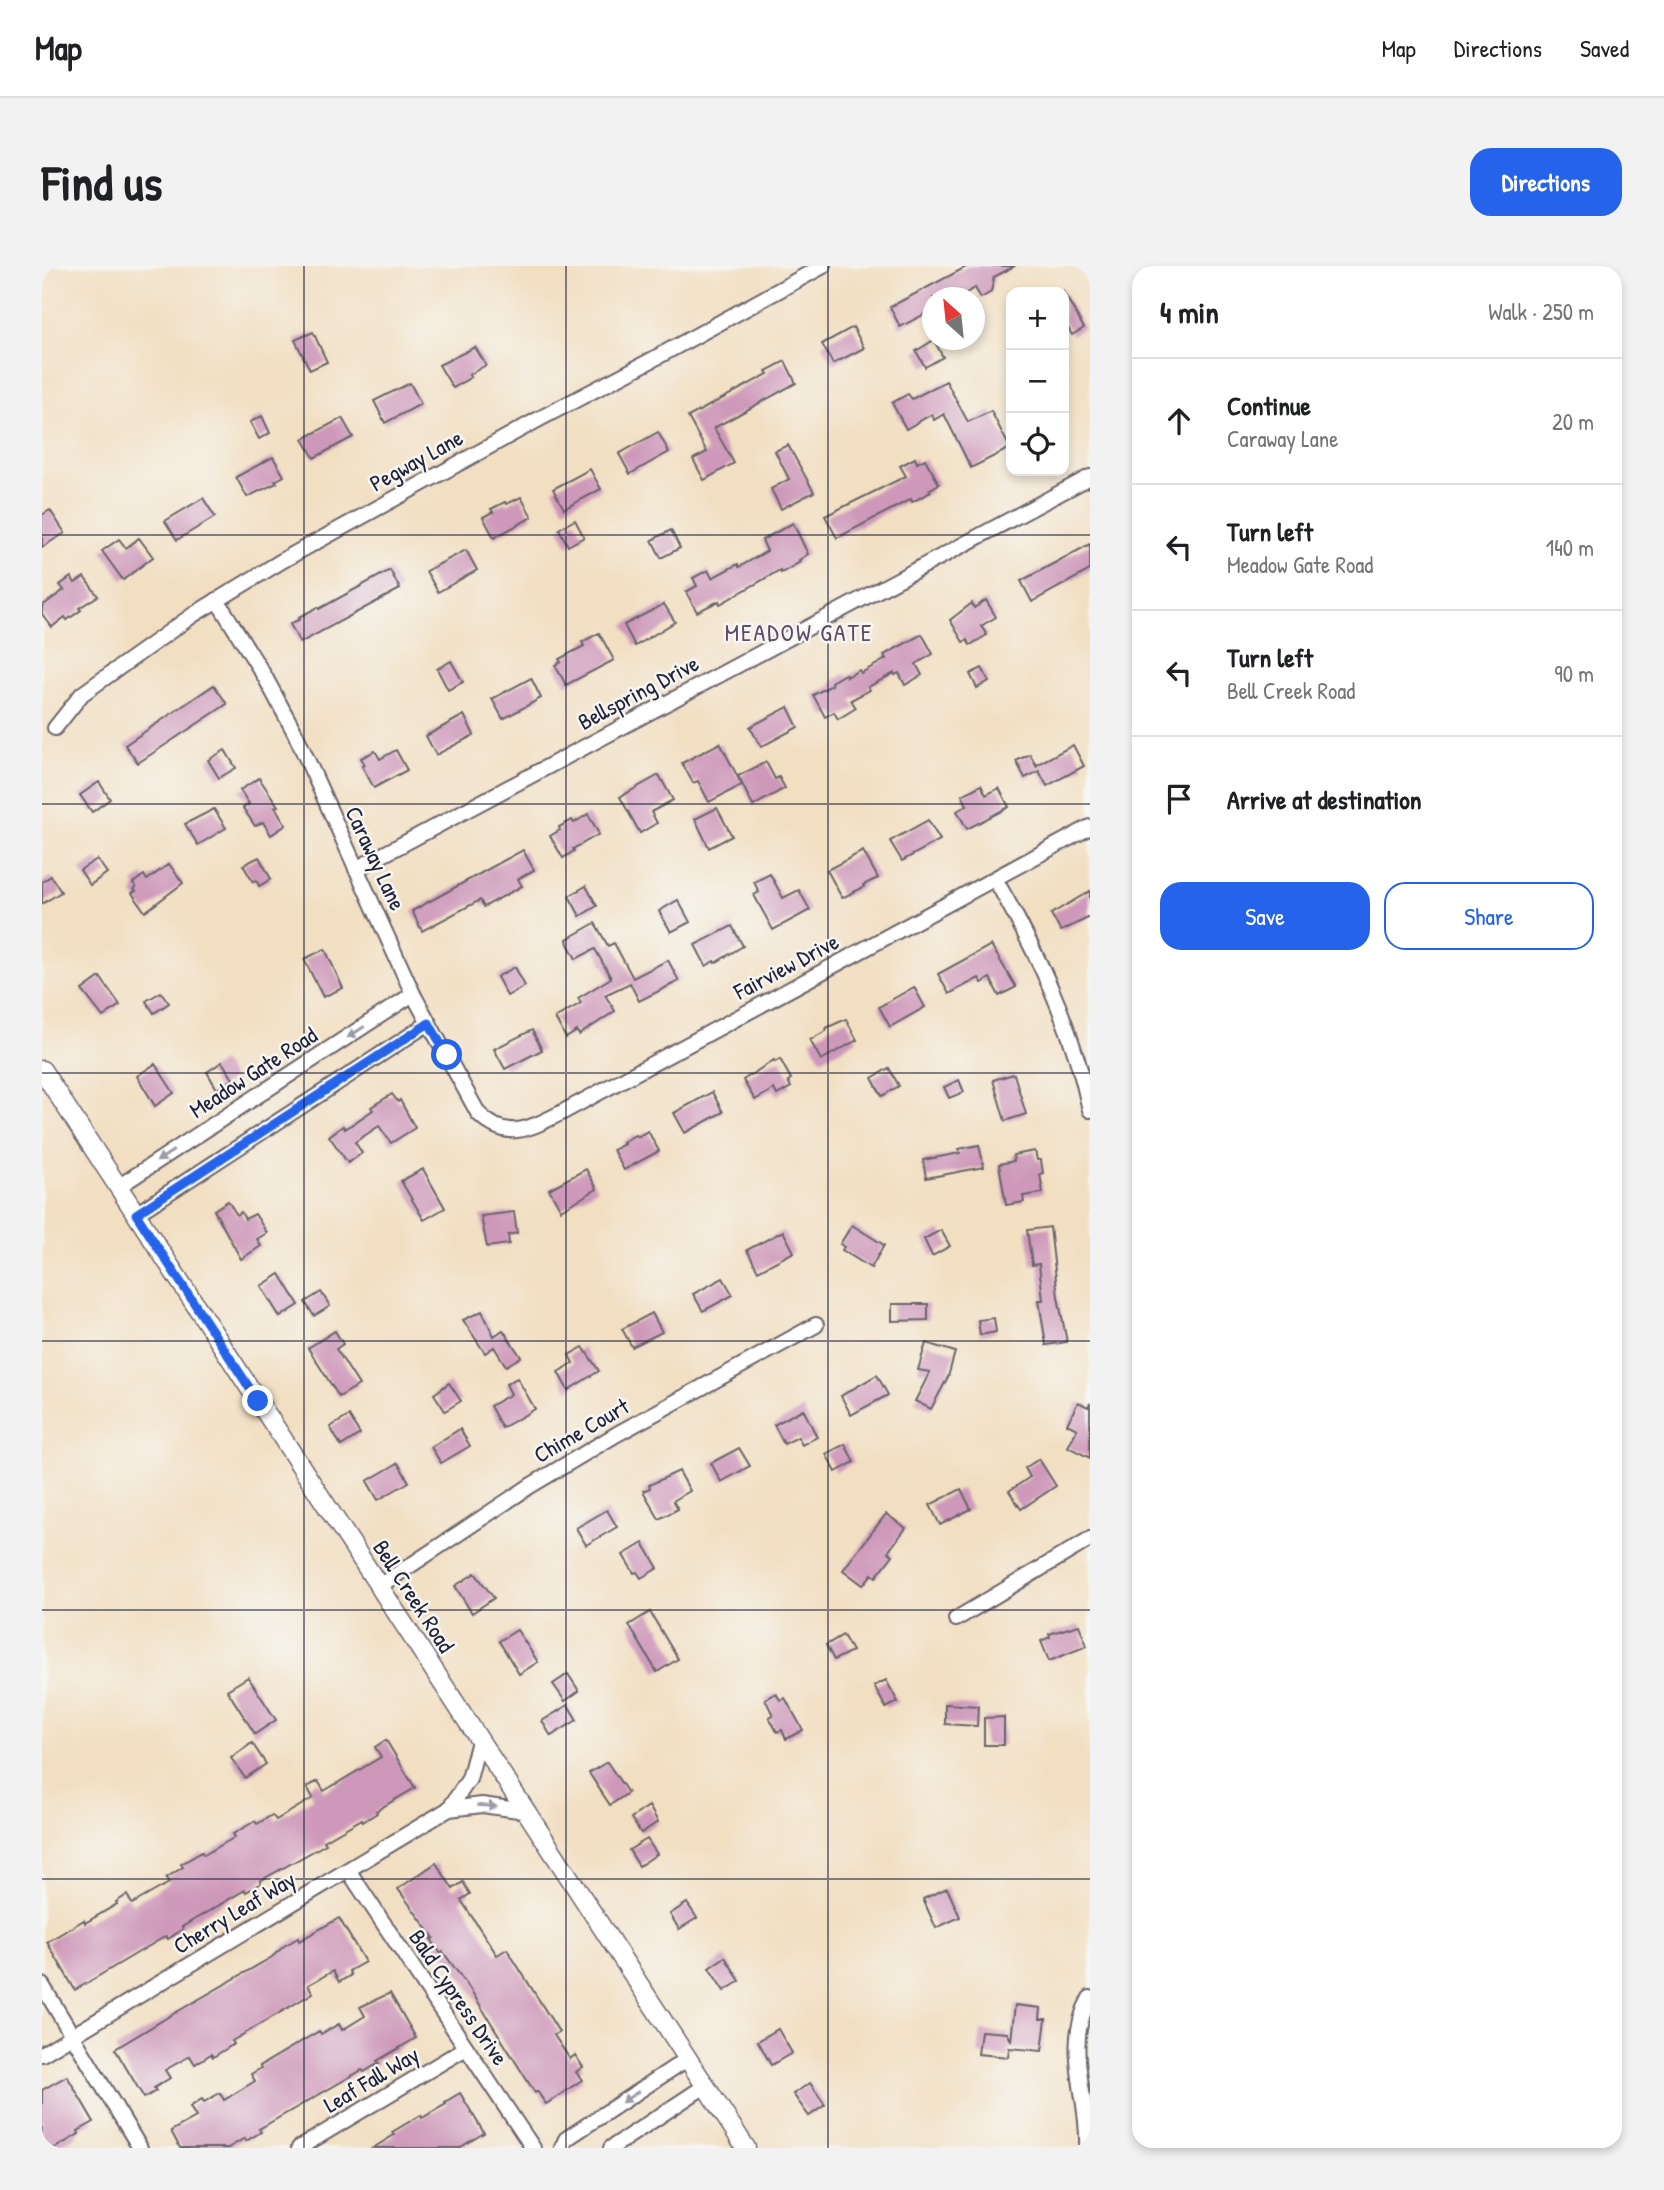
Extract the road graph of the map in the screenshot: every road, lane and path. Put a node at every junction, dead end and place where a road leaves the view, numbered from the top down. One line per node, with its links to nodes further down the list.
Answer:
1 (823, 266): 3 (street, Pegway Lane)
2 (1090, 477): 6 (street, Bellspring Drive)
3 (217, 600): 4 (street, Pegway Lane); 6 (street, Caraway Lane)
4 (55, 728)
5 (1090, 827): 7 (street, Fairview Drive)
6 (356, 869): 8 (street, Caraway Lane)
7 (995, 879): 11 (street); 12 (street, Fairview Drive)
8 (413, 994): 9 (street, Caraway Lane); 13 (street, Meadow Gate Road, one-way to 13)
9 (429, 1023): 12 (street, Caraway Lane); 14 (street)
10 (42, 1070): 13 (street, Bell Creek Road)
11 (1090, 1110)
12 (499, 1129)
13 (118, 1187): 14 (street, Bell Creek Road)
14 (136, 1214): 17 (street, Bell Creek Road)
15 (816, 1325): 17 (street, Chime Court)
16 (1090, 1539): 18 (street)
17 (378, 1587): 19 (street, Bell Creek Road)
18 (956, 1619)
19 (479, 1741): 20 (street, Cherry Leaf Way); 21 (street, Bell Creek Road)
20 (449, 1809): 21 (street, Cherry Leaf Way, one-way to 21); 22 (street, Cherry Leaf Way)
21 (525, 1811): 28 (street, Bell Creek Road)
22 (348, 1870): 25 (street, Cherry Leaf Way); 26 (street, Bald Cypress Drive)
23 (42, 1984): 25 (street)
24 (1090, 1998): 36 (street)
25 (73, 2035): 27 (street, Cherry Leaf Way); 30 (street)
26 (466, 2048): 31 (street, Leaf Fall Way); 32 (street, Bald Cypress Drive)
27 (42, 2053)
28 (687, 2059): 29 (street, Bell Creek Road); 33 (street, one-way to 33)
29 (705, 2086): 34 (street); 35 (street, Bell Creek Road)
30 (140, 2148)
31 (299, 2148)
32 (533, 2148)
33 (562, 2148)
34 (611, 2148)
35 (746, 2148)
36 (1087, 2148)

